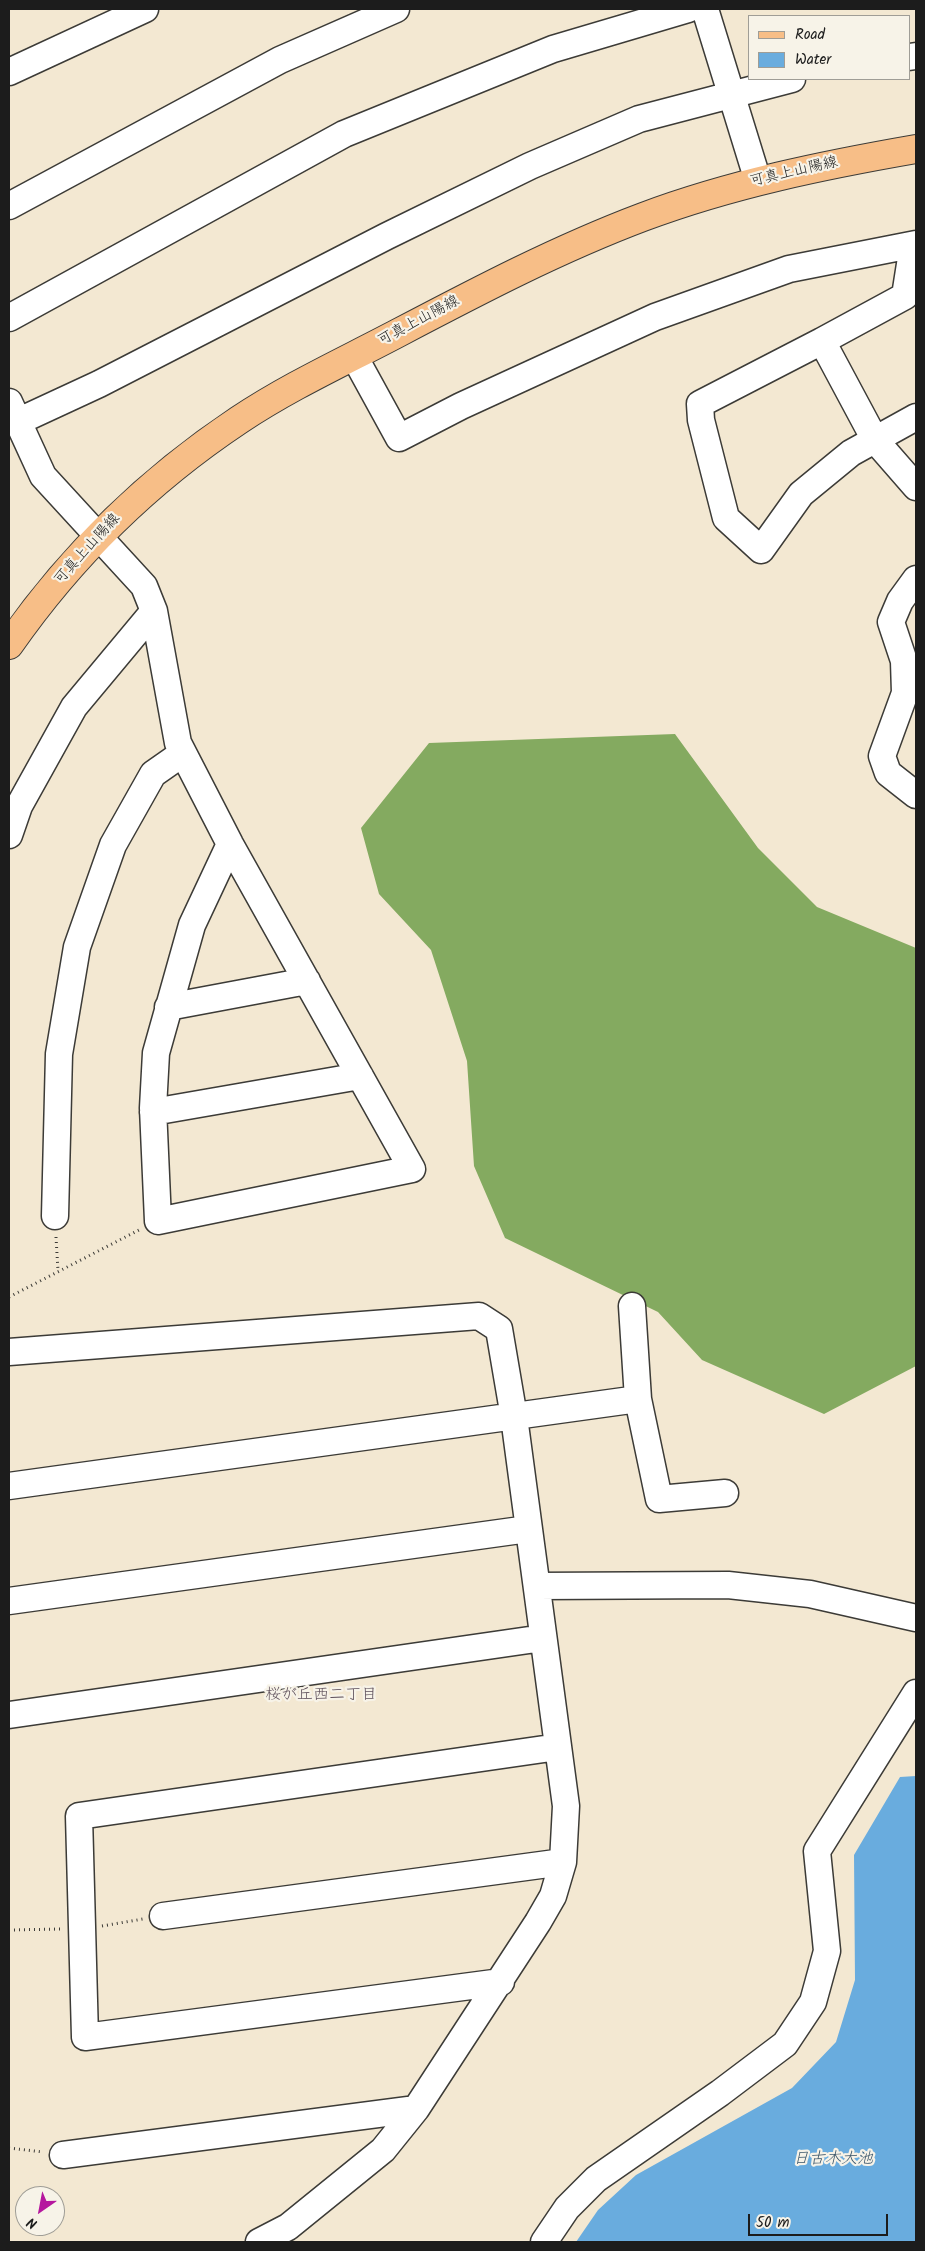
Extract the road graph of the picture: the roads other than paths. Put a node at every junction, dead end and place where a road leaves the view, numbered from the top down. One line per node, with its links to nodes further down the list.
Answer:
1 (145, 9): 5 (street)
2 (396, 9): 10 (street)
3 (688, 9): 12 (street)
4 (705, 9): 7 (street)
5 (9, 72)
6 (788, 80): 7 (street)
7 (731, 94): 9 (street); 15 (street)
8 (916, 149): 9 (main road, 可真上山陽線)
9 (758, 180): 14 (main road, 可真上山陽線)
10 (9, 206)
11 (914, 245): 13 (street); 14 (street)
12 (9, 318)
13 (822, 342): 17 (street); 17 (street)
14 (354, 356): 19 (main road, 可真上山陽線)
15 (13, 412): 19 (street)
16 (916, 417): 17 (street)
17 (875, 440): 18 (street)
18 (916, 487)
19 (98, 534): 21 (street); 22 (main road, 可真上山陽線)
20 (916, 579): 24 (street)
21 (154, 611): 23 (street); 25 (street)
22 (9, 645)
23 (182, 753): 26 (street); 31 (street)
24 (916, 795)
25 (9, 835)
26 (230, 844): 27 (street); 28 (street)
27 (307, 981): 28 (street); 29 (street)
28 (168, 1006): 30 (street)
29 (360, 1076): 30 (street); 30 (street)
30 (153, 1112)
31 (55, 1216)
32 (632, 1306): 34 (street)
33 (9, 1352): 35 (street)
34 (638, 1399): 35 (street); 37 (street)
35 (514, 1417): 36 (street); 38 (street)
36 (9, 1486)
37 (725, 1493)
38 (528, 1529): 39 (street); 40 (street)
39 (537, 1586): 41 (street); 42 (street)
40 (9, 1601)
41 (916, 1618)
42 (543, 1638): 44 (street); 45 (street)
43 (916, 1693): 52 (street)
44 (9, 1715)
45 (558, 1747): 46 (street); 48 (street)
46 (563, 1862): 47 (street); 48 (street)
47 (164, 1916)
48 (501, 1982): 49 (street)
49 (416, 2109): 50 (street); 51 (street)
50 (63, 2155)
51 (259, 2242)
52 (544, 2242)

